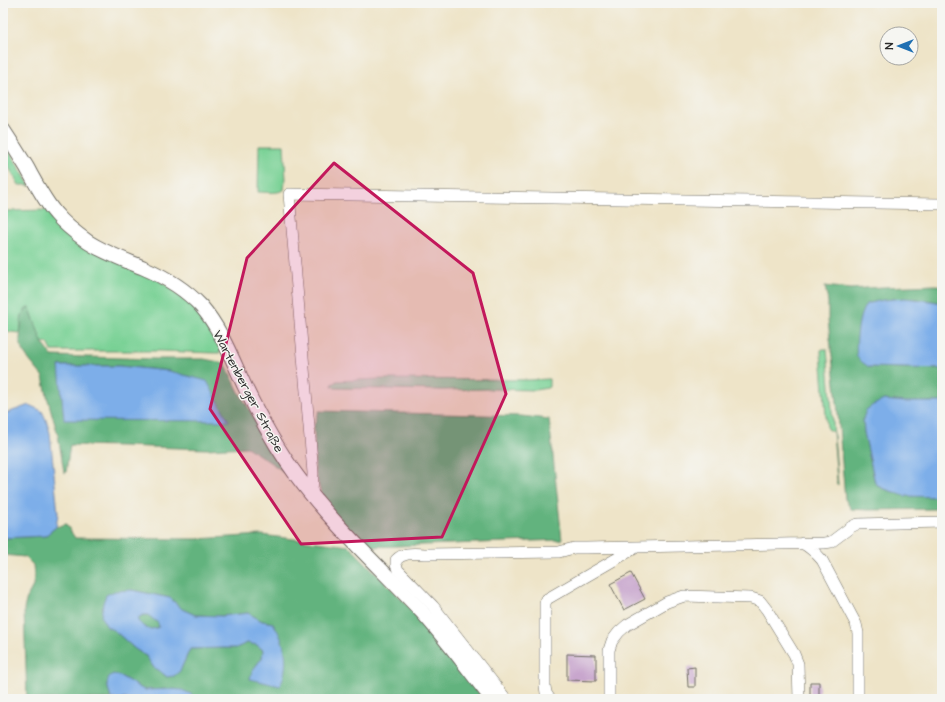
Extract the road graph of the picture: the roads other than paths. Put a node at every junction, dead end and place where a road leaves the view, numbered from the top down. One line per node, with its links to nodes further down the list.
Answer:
1 (3, 130): 3 (main road, Wartenberger Straße)
2 (942, 204): 3 (lane)
3 (312, 495): 7 (main road, Wartenberger Straße)
4 (942, 522): 5 (lane)
5 (802, 543): 6 (lane); 12 (lane)
6 (637, 547): 8 (lane); 9 (lane)
7 (492, 699)
8 (506, 699)
9 (550, 699)
10 (609, 699): 11 (lane)
11 (799, 699)
12 (858, 699)

